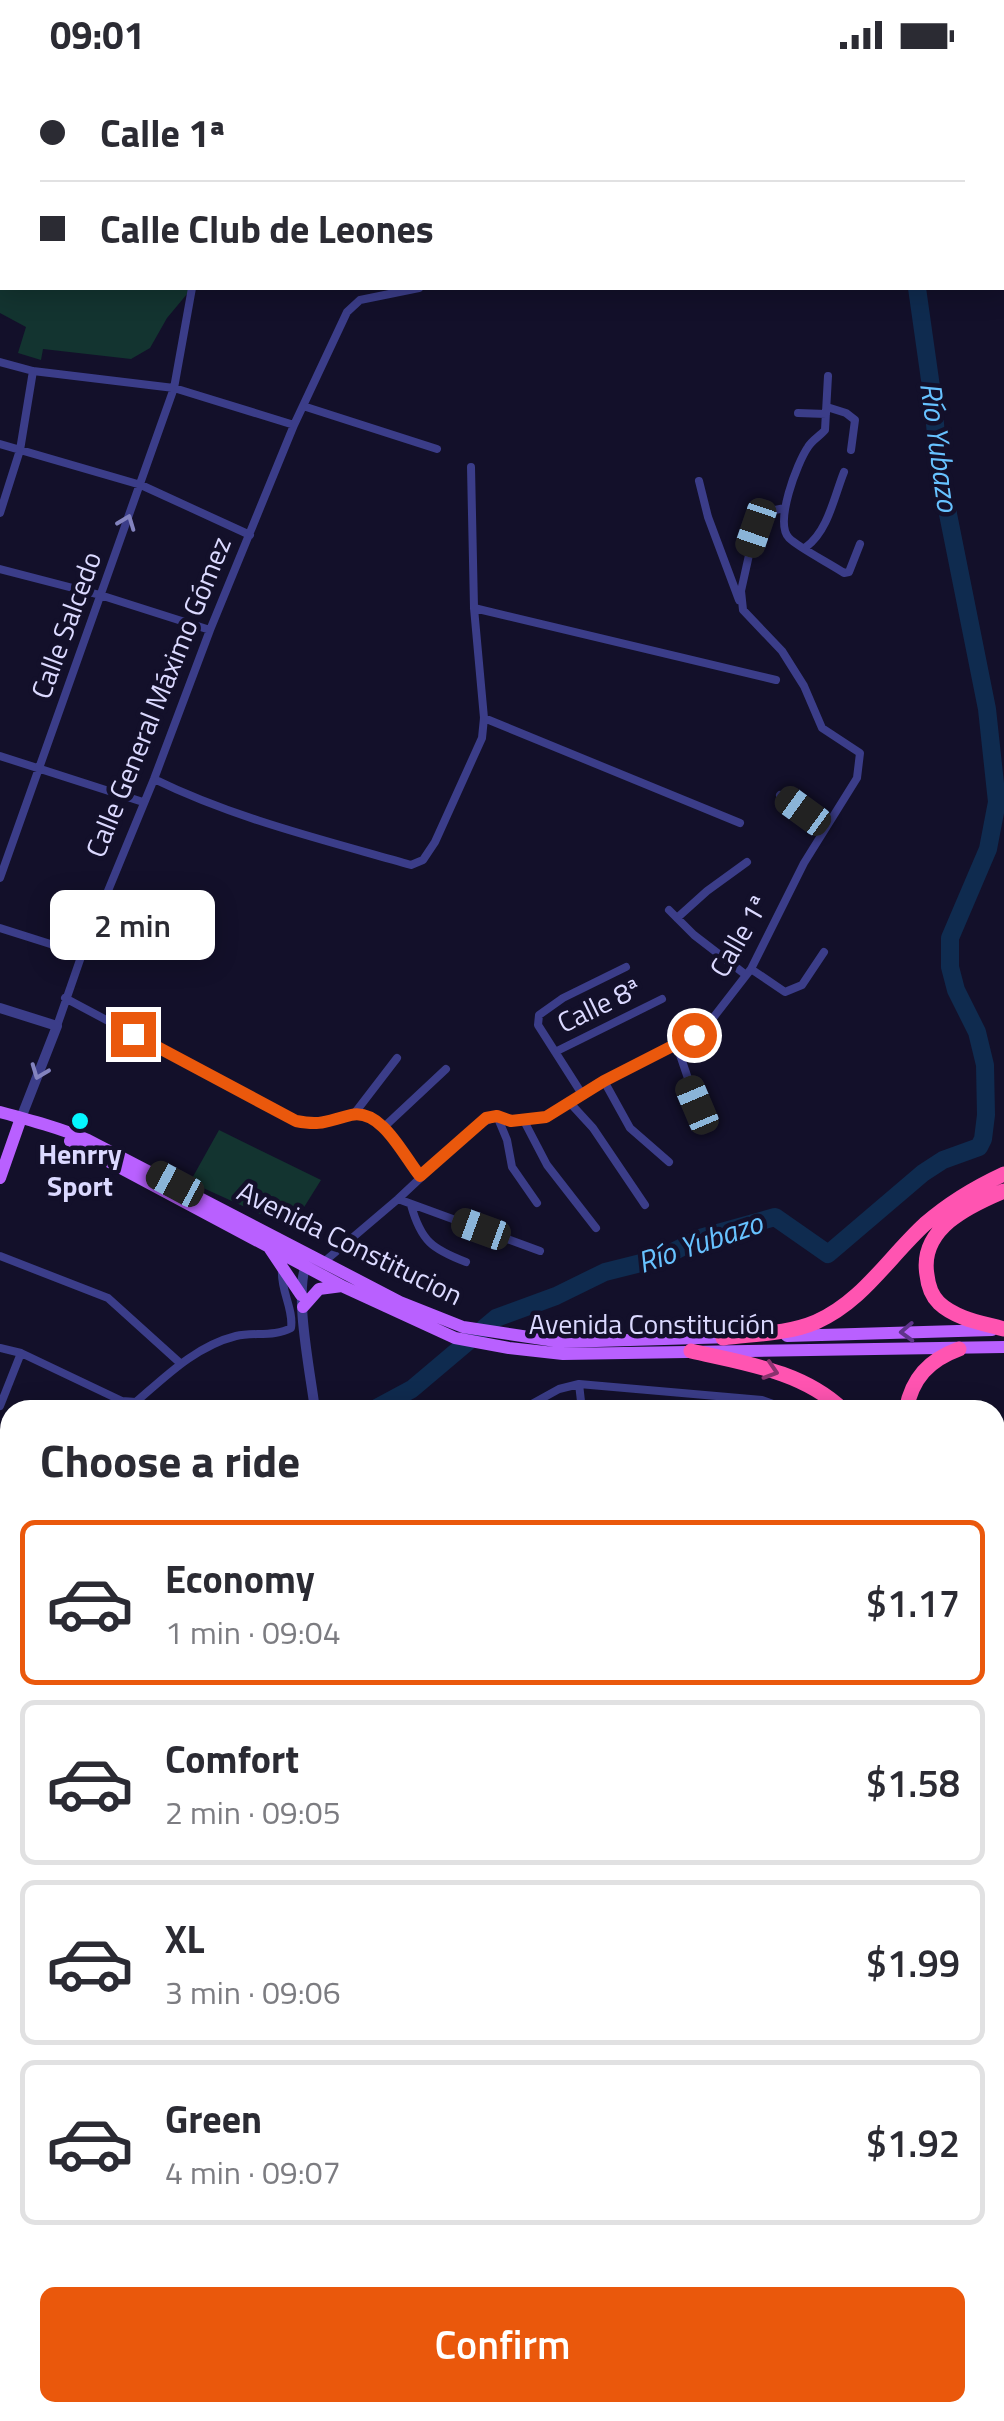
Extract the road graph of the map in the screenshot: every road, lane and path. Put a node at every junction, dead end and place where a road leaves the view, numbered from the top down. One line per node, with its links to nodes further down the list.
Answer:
1 (192, 290): 6 (street, Calle Salcedo)
2 (409, 290): 7 (street, Calle General Máximo Gómez)
3 (0, 362): 4 (street)
4 (33, 371): 6 (street); 13 (street)
5 (828, 376): 8 (street)
6 (174, 388): 10 (street); 18 (street, Calle Salcedo)
7 (303, 406): 10 (street, Calle General Máximo Gómez); 12 (street)
8 (826, 410): 9 (street); 14 (street); 19 (street)
9 (798, 413)
10 (294, 425): 21 (street, Calle General Máximo Gómez)
11 (0, 444): 13 (street)
12 (437, 449)
13 (20, 450): 18 (street); 20 (street)
14 (851, 450)
15 (470, 467): 26 (street)
16 (844, 472): 23 (street)
17 (699, 481): 27 (street)
18 (142, 485): 21 (street); 25 (street, Calle Salcedo, one-way to 18)
19 (785, 508): 23 (street); 27 (street)
20 (0, 513)
21 (250, 535): 28 (street, Calle General Máximo Gómez)
22 (860, 544): 23 (street)
23 (806, 547)
24 (0, 569): 25 (street)
25 (100, 595): 28 (street); 32 (street, Calle Salcedo)
26 (474, 608): 29 (street); 30 (street)
27 (743, 610): 37 (street, Calle 1ª)
28 (210, 630): 33 (street, Calle General Máximo Gómez)
29 (776, 680)
30 (484, 718): 33 (street); 36 (street)
31 (0, 756): 32 (street)
32 (40, 768): 35 (street); 39 (street, Calle Salcedo)
33 (154, 779): 35 (street, Calle General Máximo Gómez)
34 (780, 794): 37 (street)
35 (143, 802): 44 (street, Calle General Máximo Gómez)
36 (740, 823)
37 (826, 828): 46 (street, Calle 1ª)
38 (747, 862): 41 (street)
39 (0, 878)
40 (669, 910): 41 (street)
41 (677, 918): 46 (street)
42 (0, 928): 44 (street)
43 (824, 952): 46 (street)
44 (82, 954): 47 (street, Calle General Máximo Gómez)
45 (626, 968): 52 (street)
46 (749, 972): 51 (street, Calle 1ª)
47 (65, 998): 50 (street, Calle General Máximo Gómez); 60 (street)
48 (662, 1000): 52 (street, Calle 8ª)
49 (0, 1008): 50 (street)
50 (56, 1026): 62 (street, Calle General Máximo Gómez, one-way to 62)
51 (676, 1043): 55 (street, Calle 1ª); 58 (street)
52 (555, 1052): 56 (street)
53 (397, 1058): 60 (street)
54 (446, 1069): 64 (street)
55 (604, 1081): 56 (street, Calle 1ª); 66 (street)
56 (582, 1094): 57 (street, Calle 1ª)
57 (570, 1104): 63 (street, Calle 1ª); 74 (street)
58 (697, 1105)
59 (0, 1112): 62 (main road)
60 (354, 1114): 64 (street)
61 (497, 1116): 63 (street, Calle 1ª); 68 (street); 72 (street)
62 (21, 1118): 65 (main road); 69 (main road, Calle General Máximo Gómez)
63 (523, 1119): 75 (street)
64 (384, 1127): 68 (street)
65 (51, 1129): 78 (main road, Avenida Constitucion); 80 (main road)
66 (669, 1162)
67 (1004, 1174): 86 (highway)
68 (420, 1176): 71 (street)
69 (0, 1178)
70 (1004, 1192): 84 (highway)
71 (398, 1199): 73 (street); 79 (street)
72 (536, 1203)
73 (411, 1205): 76 (street); 81 (street)
74 (645, 1205)
75 (596, 1228)
76 (540, 1251)
77 (0, 1256): 93 (street)
78 (308, 1260): 79 (main road, Avenida Constitucion); 80 (main road); 82 (main road); 83 (street)
79 (325, 1261): 85 (main road, Avenida Constitucion)
80 (286, 1262): 83 (main road); 93 (street)
81 (466, 1262)
82 (344, 1287): 83 (main road); 85 (main road)
83 (302, 1304): 98 (street)
84 (1004, 1329): 86 (main road, Avenida Constitucion, one-way to 86)
85 (459, 1332): 88 (main road, Avenida Constitucion)
86 (723, 1338): 88 (main road, Avenida Constitucion)
87 (0, 1348): 92 (street)
88 (562, 1348): 91 (main road, Avenida Constitución)
89 (1004, 1348): 90 (main road, Avenida Constitución)
90 (959, 1349): 91 (main road, Avenida Constitución); 103 (highway)
91 (691, 1351): 102 (highway, one-way to 102)
92 (21, 1353): 95 (street); 96 (street)
93 (180, 1363): 97 (street)
94 (580, 1384): 99 (street); 100 (street); 101 (street)
95 (2, 1400)
96 (120, 1400)
97 (142, 1400)
98 (314, 1400)
99 (540, 1400)
100 (581, 1400)
101 (718, 1400)
102 (831, 1400)
103 (908, 1400)

